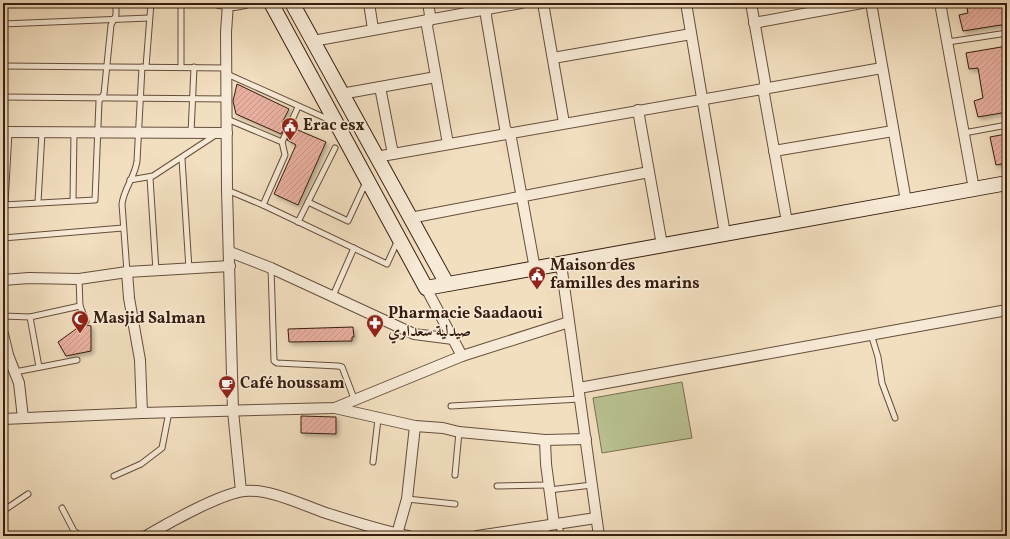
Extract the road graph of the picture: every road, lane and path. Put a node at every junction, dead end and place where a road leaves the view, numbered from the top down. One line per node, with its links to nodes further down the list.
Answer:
1 (116, 3): 19 (lane)
2 (151, 3): 18 (lane)
3 (181, 3): 32 (lane)
4 (245, 3): 16 (street)
5 (271, 3): 49 (street)
6 (292, 3): 26 (street)
7 (369, 3): 23 (street)
8 (428, 3): 20 (street)
9 (521, 3): 17 (street)
10 (543, 3): 28 (street)
11 (686, 3): 25 (street)
12 (751, 3): 21 (street)
13 (862, 3): 21 (street)
14 (871, 3): 34 (street)
15 (940, 3): 27 (street)
16 (224, 4): 35 (street)
17 (487, 6): 20 (street); 59 (street)
18 (149, 18): 19 (lane); 31 (lane)
19 (115, 19): 22 (lane); 30 (lane)
20 (429, 20): 23 (street); 36 (street)
21 (754, 23): 38 (street)
22 (3, 24)
23 (373, 30): 26 (street)
24 (1007, 32): 27 (lane)
25 (691, 34): 28 (street); 43 (street)
26 (312, 41): 39 (street)
27 (948, 42): 60 (street)
28 (553, 58): 50 (street)
29 (3, 66): 30 (lane)
30 (106, 66): 31 (lane); 41 (lane)
31 (144, 67): 32 (lane); 42 (lane)
32 (181, 67): 33 (lane)
33 (194, 67): 35 (lane); 44 (lane)
34 (882, 68): 38 (street); 52 (street)
35 (227, 71): 45 (street); 46 (lane)
36 (436, 77): 37 (street); 63 (street)
37 (380, 87): 39 (street); 66 (street)
38 (764, 88): 43 (street); 65 (street)
39 (341, 94): 67 (street)
40 (3, 97): 41 (lane)
41 (102, 97): 42 (lane); 55 (lane)
42 (140, 98): 44 (lane); 57 (lane)
43 (702, 98): 47 (street); 87 (street)
44 (192, 99): 45 (lane); 61 (lane)
45 (227, 99): 48 (street)
46 (298, 107): 49 (lane); 62 (lane)
47 (638, 110): 50 (street); 69 (street)
48 (227, 119): 58 (street); 62 (lane)
49 (336, 123): 71 (street)
50 (564, 123): 59 (street)
51 (1007, 125): 60 (lane)
52 (893, 131): 65 (street); 78 (street)
53 (6, 132): 56 (street); 81 (lane)
54 (74, 132): 55 (street); 56 (street); 77 (lane)
55 (98, 132): 57 (street); 77 (lane)
56 (42, 133): 79 (lane)
57 (138, 133): 61 (street); 72 (lane)
58 (223, 133): 61 (street); 68 (lane); 75 (street)
59 (508, 133): 63 (street); 76 (street)
60 (964, 133): 74 (street)
61 (191, 134)
62 (282, 142): 82 (lane)
63 (448, 144): 66 (street)
64 (335, 148): 80 (lane)
65 (774, 151): 85 (street)
66 (393, 154): 67 (street)
67 (376, 157): 83 (street)
68 (182, 159): 70 (lane); 96 (lane)
69 (649, 172): 76 (street); 90 (street)
70 (150, 178): 72 (lane); 98 (lane)
71 (367, 179): 80 (lane); 88 (street)
72 (130, 180): 86 (lane)
73 (1007, 183): 74 (street)
74 (974, 189): 78 (street)
75 (227, 190): 82 (lane); 92 (street)
76 (521, 195): 83 (street); 97 (street)
77 (73, 200): 79 (lane)
78 (906, 201): 85 (street)
79 (38, 202): 81 (lane)
80 (308, 202): 84 (lane)
81 (4, 204)
82 (263, 205): 84 (lane)
83 (410, 218): 102 (street)
84 (298, 222): 91 (lane)
85 (787, 222): 87 (street)
86 (124, 228): 89 (lane); 99 (lane)
87 (725, 234): 90 (street)
88 (399, 237): 91 (lane); 103 (street)
89 (3, 238)
90 (662, 245): 93 (street)
91 (354, 248): 104 (lane)
92 (230, 252): 94 (street); 95 (street)
93 (561, 264): 97 (street); 110 (street)
94 (230, 266): 96 (street); 123 (street)
95 (271, 268): 104 (street); 120 (lane)
96 (189, 269): 98 (street)
97 (535, 269): 102 (street)
98 (156, 271): 99 (street)
99 (127, 272): 100 (street); 125 (street)
100 (79, 279): 101 (street); 105 (lane)
101 (3, 280)
102 (447, 284): 103 (street)
103 (426, 288): 113 (street)
104 (332, 298): 113 (street)
105 (80, 306): 108 (lane); 109 (lane)
106 (1007, 310): 112 (street)
107 (3, 316): 108 (lane)
108 (30, 317): 116 (lane)
109 (86, 320)
110 (569, 322): 114 (street); 118 (street)
111 (3, 334): 117 (street)
112 (871, 334): 118 (street); 127 (lane)
113 (453, 339): 114 (street)
114 (462, 356): 120 (street)
115 (77, 360): 116 (lane)
116 (39, 367): 117 (lane)
117 (16, 372): 126 (street)
118 (579, 388): 119 (street)
119 (580, 399): 121 (lane); 132 (street)
120 (355, 401): 122 (street)
121 (451, 406)
122 (335, 408): 123 (street); 129 (street)
123 (233, 411): 124 (street); 140 (street)
124 (169, 412): 125 (street); 136 (lane)
125 (142, 413): 126 (street)
126 (23, 418): 128 (street)
127 (895, 418)
128 (3, 419)
129 (378, 419): 130 (street); 134 (lane)
130 (415, 426): 131 (street); 142 (street)
131 (458, 432): 133 (street); 135 (lane)
132 (586, 439): 133 (street); 137 (street)
133 (545, 440): 139 (street)
134 (373, 462)
135 (455, 475)
136 (114, 476)
137 (592, 485): 139 (lane); 146 (street)
138 (497, 486): 139 (lane)
139 (548, 488): 147 (street)
140 (242, 491): 149 (street); 152 (street)
141 (28, 494): 145 (lane)
142 (407, 499): 143 (lane); 149 (street)
143 (455, 504)
144 (62, 508): 151 (lane)
145 (3, 511)
146 (596, 518): 147 (street); 156 (street)
147 (553, 524): 148 (street); 154 (lane); 155 (lane)
148 (515, 533): 150 (street)
149 (397, 534): 153 (street)
150 (482, 535)
151 (81, 536)
152 (146, 536)
153 (408, 536)
154 (547, 536)
155 (561, 536)
156 (599, 536)

